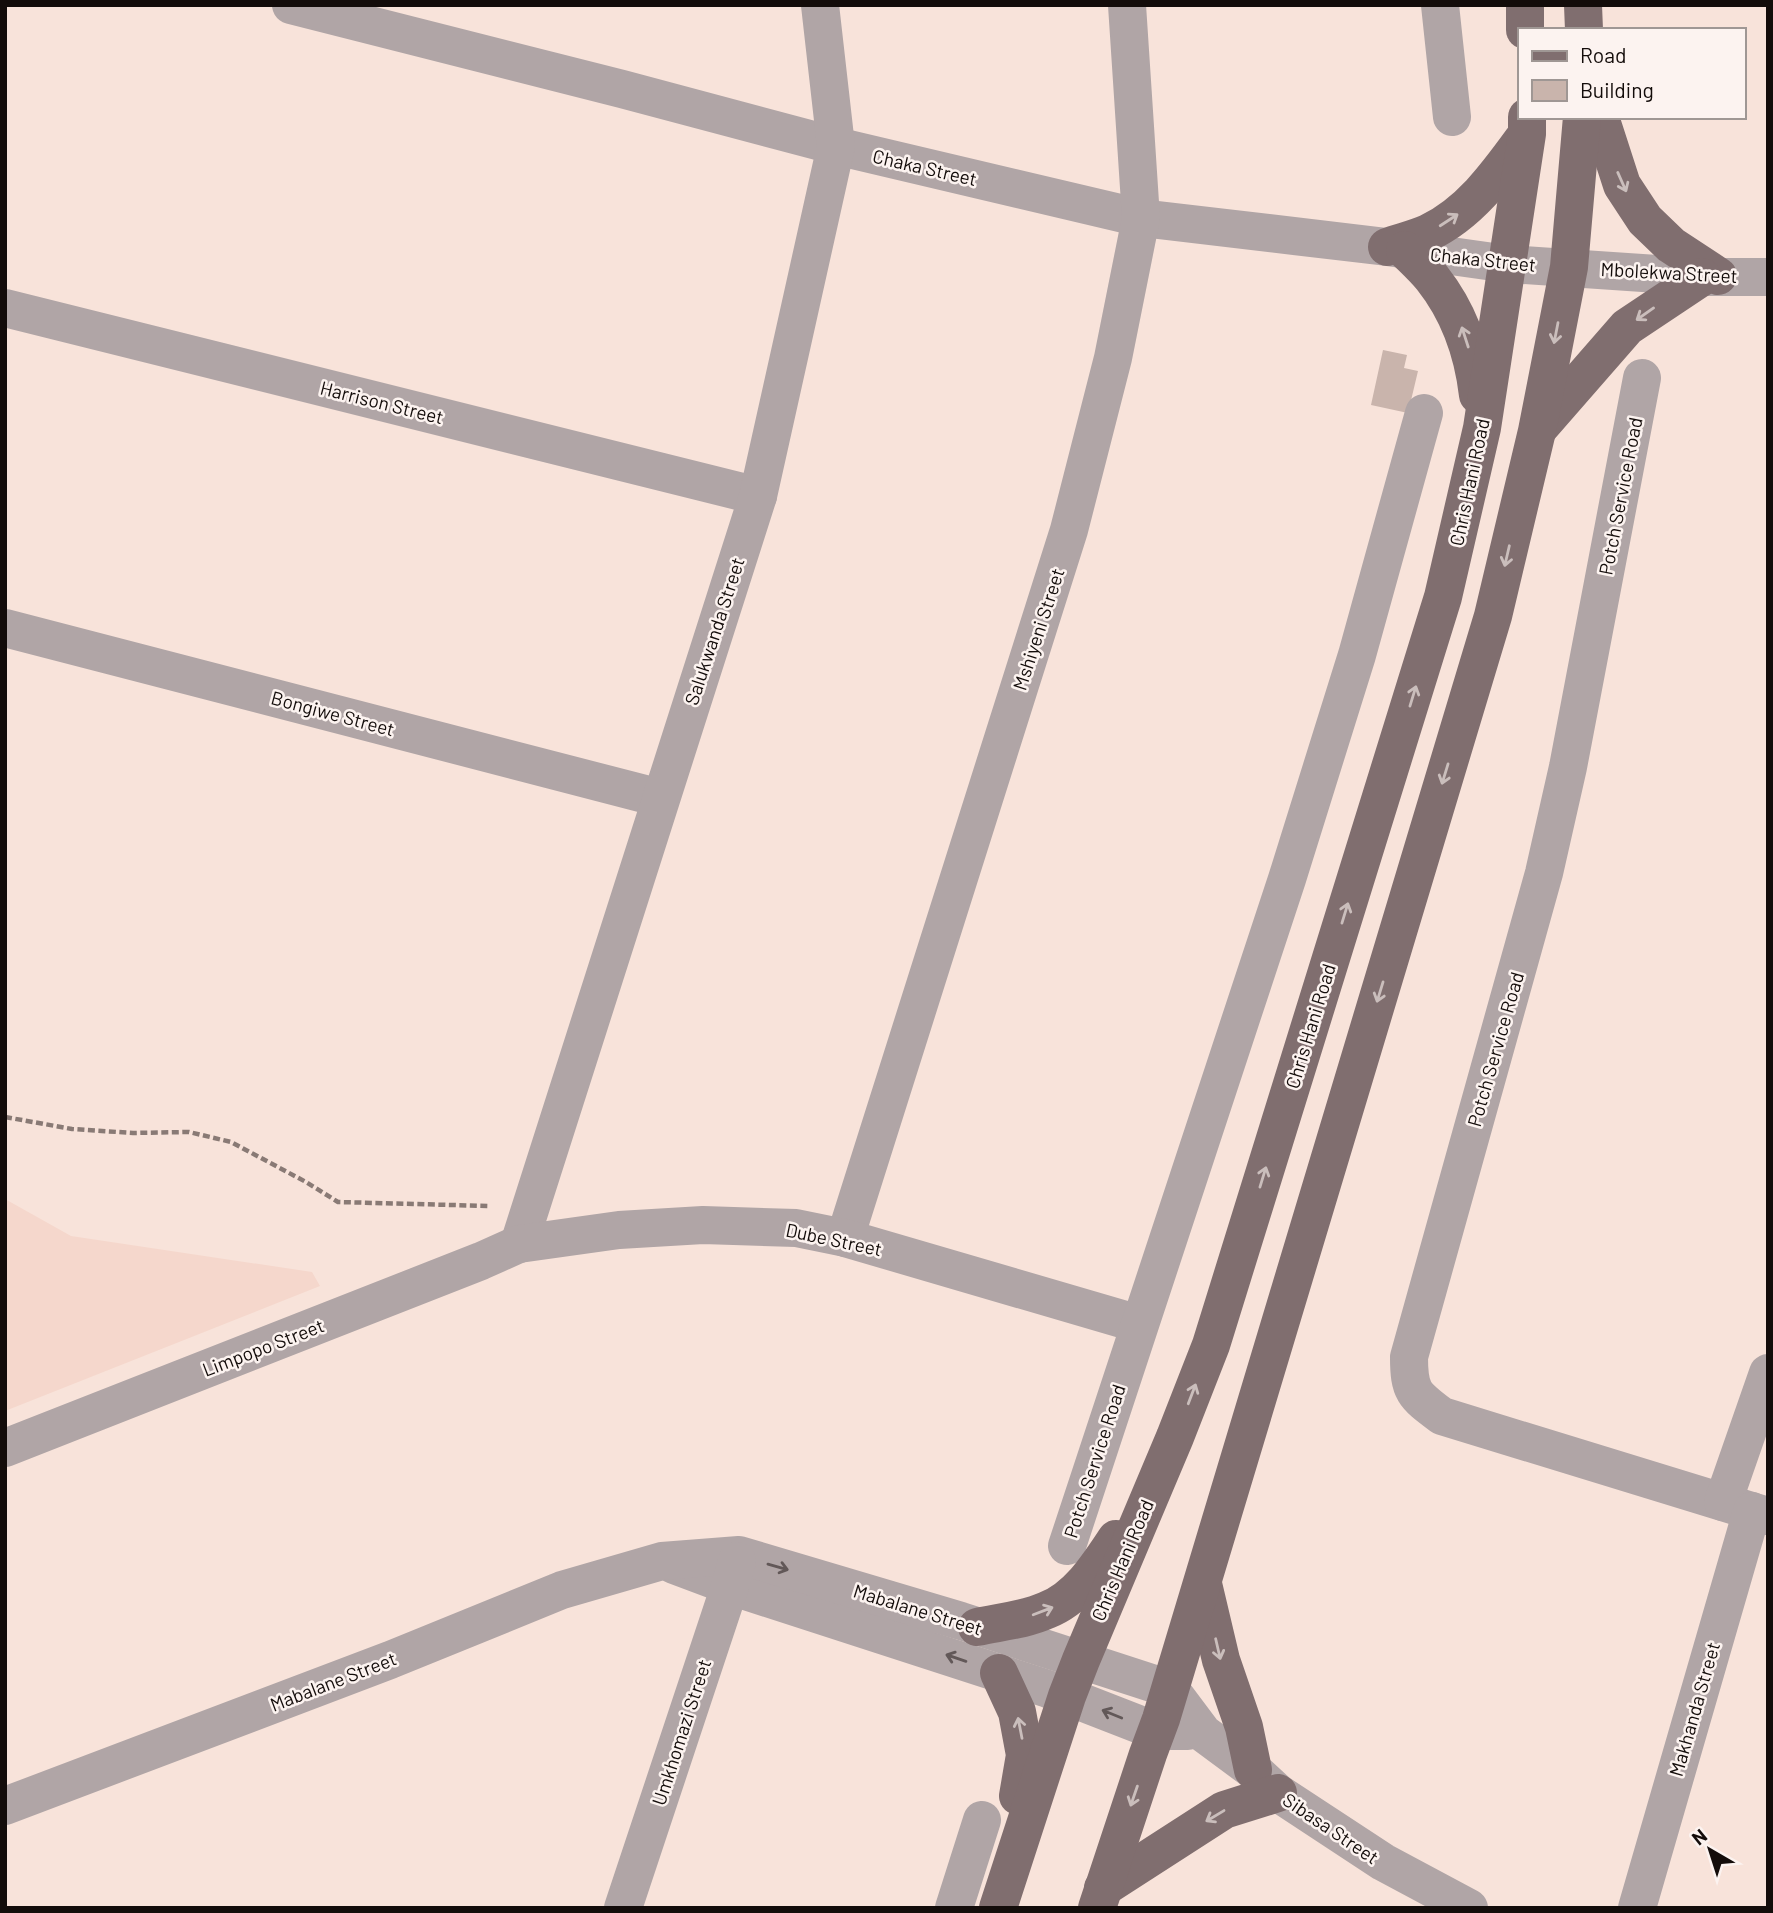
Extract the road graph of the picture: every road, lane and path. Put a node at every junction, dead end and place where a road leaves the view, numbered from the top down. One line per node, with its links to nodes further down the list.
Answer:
1 (291, 5): 13 (street, Chaka Street)
2 (820, 5): 13 (street, Salukwanda Street)
3 (1127, 5): 14 (street, Mshiyeni Street)
4 (1440, 5): 9 (street)
5 (1525, 5): 7 (main road)
6 (1583, 5): 8 (main road)
7 (1525, 28)
8 (1584, 28)
9 (1452, 117)
10 (1582, 119): 17 (main road)
11 (1601, 119): 18 (main road, one-way to 18)
12 (1527, 125): 15 (main road, one-way to 12); 16 (main road, Chris Hani Road)
13 (836, 146): 14 (street, Chaka Street); 25 (street, Salukwanda Street)
14 (1141, 218): 15 (street, Chaka Street); 30 (street, Mshiyeni Street)
15 (1396, 248): 16 (street, Chaka Street); 23 (main road, one-way to 15)
16 (1508, 264): 17 (street, Chaka Street); 23 (main road, Chris Hani Road)
17 (1569, 267): 18 (street, Mbolekwa Street); 24 (main road, one-way to 24)
18 (1710, 276): 19 (street, Mbolekwa Street); 24 (main road, one-way to 24)
19 (1768, 277)
20 (5, 308): 25 (street, Harrison Street)
21 (1642, 378): 36 (street, Potch Service Road)
22 (1424, 413): 32 (street, Potch Service Road)
23 (1482, 428): 34 (main road, Chris Hani Road, one-way to 23)
24 (1537, 431): 39 (main road, one-way to 39)
25 (758, 496): 27 (street, Salukwanda Street)
26 (5, 628): 27 (street, Bongiwe Street)
27 (660, 798): 29 (street, Salukwanda Street)
28 (5, 1118): 29 (path)
29 (532, 1204): 31 (street, Salukwanda Street)
30 (845, 1238): 31 (street, Dube Street); 32 (street, Dube Street)
31 (519, 1244): 35 (street, Limpopo Street)
32 (1139, 1324): 37 (street, Potch Service Road)
33 (1768, 1373): 36 (street, Makhanda Street)
34 (1175, 1437): 40 (main road, one-way to 34); 41 (main road, Chris Hani Road)
35 (5, 1448)
36 (1747, 1510): 55 (street, Makhanda Street)
37 (1066, 1546)
38 (734, 1570): 40 (street, Mabalane Street, one-way to 40); 42 (street, Mabalane Street, one-way to 38); 48 (street, Mabalane Street); 52 (street, Umkhomazi Street)
39 (1202, 1582): 43 (main road); 47 (main road, one-way to 47)
40 (976, 1627): 41 (street, Mabalane Street)
41 (1081, 1660): 43 (street, Mabalane Street); 44 (main road, Chris Hani Road)
42 (999, 1673): 44 (street, Mabalane Street); 51 (main road, one-way to 42)
43 (1170, 1689): 45 (main road); 46 (street, Sibasa Street)
44 (1067, 1696): 45 (street, Mabalane Street, one-way to 44); 51 (main road, Chris Hani Road)
45 (1156, 1731): 46 (street); 50 (main road, one-way to 50)
46 (1203, 1732): 47 (street, Sibasa Street)
47 (1266, 1781): 50 (main road, one-way to 50); 54 (street, Sibasa Street)
48 (5, 1806)
49 (982, 1820): 53 (street)
50 (1100, 1898)
51 (1000, 1900)
52 (623, 1908)
53 (954, 1908)
54 (1469, 1908)
55 (1637, 1908)

